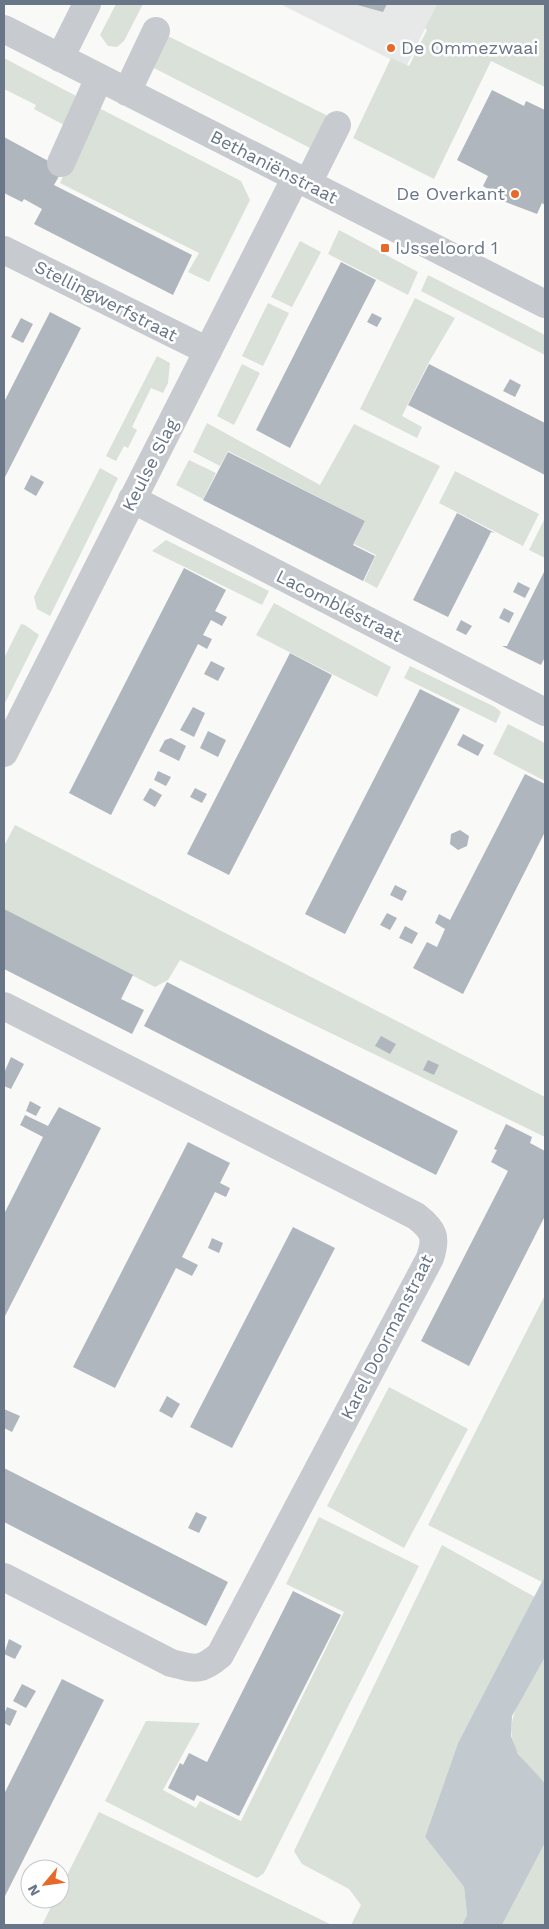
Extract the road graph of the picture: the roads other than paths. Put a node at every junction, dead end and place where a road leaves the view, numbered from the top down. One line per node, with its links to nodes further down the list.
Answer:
1 (87, 4): 4 (street)
2 (4, 29): 4 (street, Bethaniënstraat)
3 (156, 32): 6 (street)
4 (60, 58): 5 (street, Bethaniënstraat)
5 (99, 78): 6 (street, Bethaniënstraat); 8 (street)
6 (127, 92): 9 (street, Bethaniënstraat)
7 (337, 125): 9 (street, Keulse Slag)
8 (61, 163)
9 (302, 180): 11 (street, Bethaniënstraat); 12 (street, Keulse Slag)
10 (4, 250): 12 (street, Stellingwerfstraat)
11 (545, 304)
12 (208, 351): 13 (street, Keulse Slag)
13 (132, 499): 14 (street, Lacombléstraat); 15 (street, Keulse Slag)
14 (545, 712)
15 (4, 753)
16 (4, 1006): 17 (street, Karel Doormanstraat)
17 (4, 1577)

